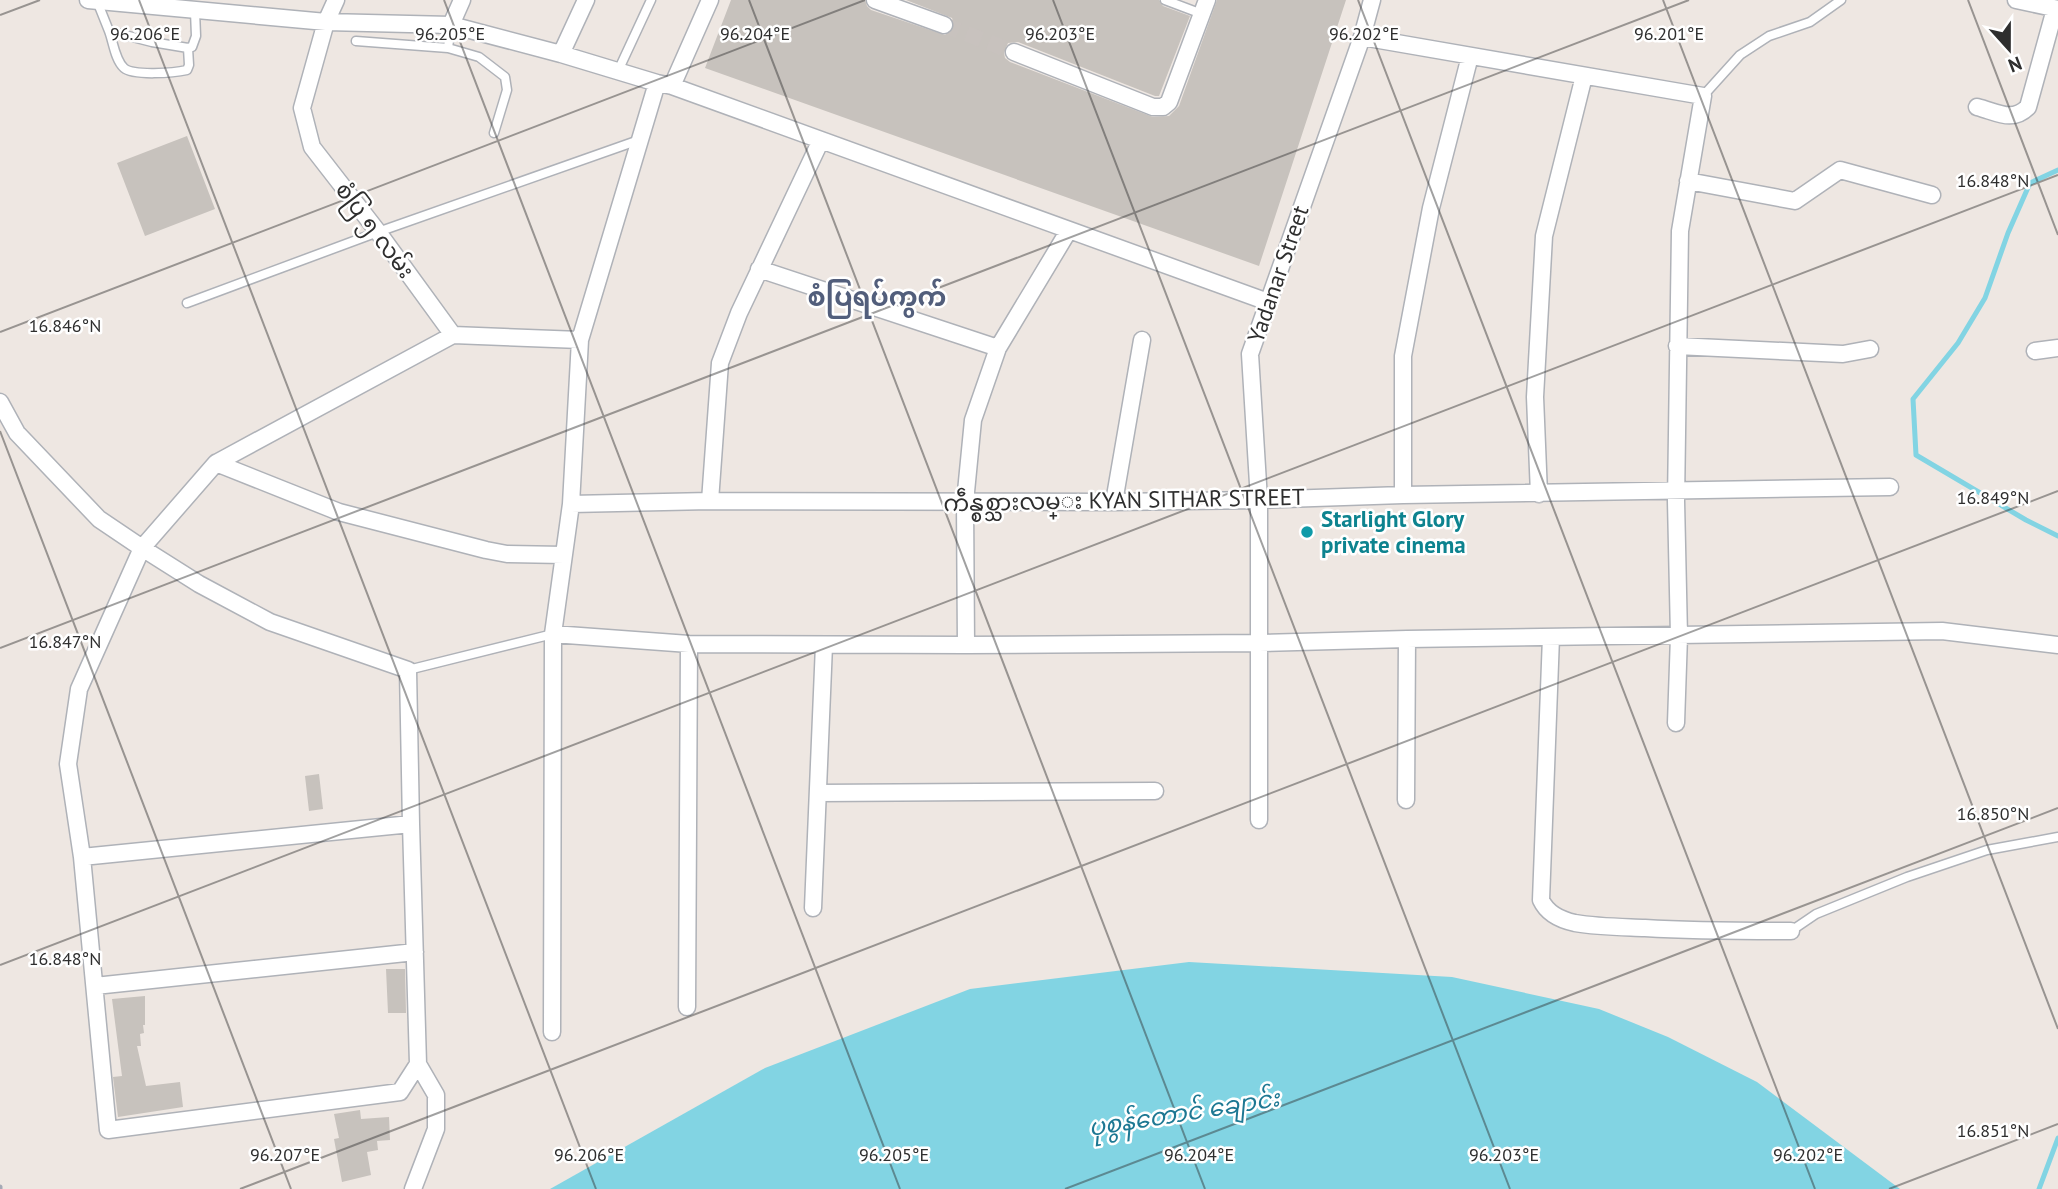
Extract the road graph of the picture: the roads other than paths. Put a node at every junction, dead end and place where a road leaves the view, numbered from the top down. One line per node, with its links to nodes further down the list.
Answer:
1 (336, 0): 16 (street, စံပြ ၅ လမ်း)
2 (462, 0): 17 (street)
3 (586, 0): 25 (street)
4 (651, 0): 27 (lane)
5 (710, 0): 29 (street)
6 (875, 0): 18 (street)
7 (1165, 0): 14 (lane)
8 (1372, 0): 20 (street, Yadanar Street)
9 (1841, 0): 30 (lane)
10 (2017, 0): 15 (street)
11 (93, 1): 12 (street); 19 (lane)
12 (137, 2): 13 (street)
13 (198, 6): 16 (street); 22 (lane)
14 (1204, 7): 24 (street)
15 (2057, 9): 31 (street)
16 (326, 22): 17 (street); 38 (street, စံပြ ၅ လမ်း)
17 (451, 25): 23 (lane); 25 (street)
18 (944, 25)
19 (109, 31): 22 (lane); 22 (lane)
20 (1362, 37): 26 (street); 40 (street, Yadanar Street)
21 (356, 41): 23 (lane)
22 (188, 48)
23 (448, 48): 32 (lane)
24 (1014, 52)
25 (562, 54): 27 (street)
26 (1470, 56): 28 (street); 55 (street)
27 (618, 71): 29 (street)
28 (1584, 76): 30 (street); 54 (street)
29 (665, 85): 33 (street); 34 (street)
30 (1703, 96): 35 (street)
31 (1977, 107)
32 (495, 133)
33 (639, 140): 38 (lane); 43 (street)
34 (821, 140): 37 (street); 39 (street)
35 (1688, 181): 36 (street); 45 (street)
36 (1932, 195)
37 (1069, 230): 40 (street); 46 (street)
38 (378, 232): 41 (lane); 42 (street, စံပြ ၅ လမ်း)
39 (759, 269): 46 (street); 57 (street)
40 (1268, 302): 56 (street, Yadanar Street)
41 (187, 303)
42 (453, 335): 43 (street); 51 (street)
43 (580, 340): 60 (street)
44 (1142, 340): 59 (street)
45 (1677, 346): 48 (street); 53 (street)
46 (998, 348): 58 (street)
47 (2058, 348): 49 (street)
48 (1870, 349)
49 (2035, 351)
50 (0, 402): 61 (street)
51 (216, 463): 61 (street); 62 (street)
52 (1890, 487): 53 (street, ကဵန္စစ္သားလမ္း KYAN SITHAR STREET)
53 (1676, 491): 54 (street, ကဵန္စစ္သားလမ္း KYAN SITHAR STREET); 64 (street)
54 (1539, 494): 55 (street, ကဵန္စစ္သားလမ္း KYAN SITHAR STREET)
55 (1403, 495): 56 (street, ကဵန္စစ္သားလမ္း KYAN SITHAR STREET)
56 (1259, 500): 59 (street, ကဵန္စစ္သားလမ္း KYAN SITHAR STREET); 68 (street, Yadanar Street)
57 (710, 501): 58 (street, ကဵန္စစ္သားလမ္း KYAN SITHAR STREET); 60 (street, ကဵန္စစ္သားလမ္း KYAN SITHAR STREET)
58 (965, 502): 59 (street, ကဵန္စစ္သားလမ္း KYAN SITHAR STREET); 70 (street)
59 (1114, 502)
60 (571, 504): 62 (street)
61 (142, 548): 72 (street); 80 (street)
62 (564, 555): 63 (street)
63 (553, 634): 67 (street); 72 (lane); 86 (street)
64 (1679, 636): 65 (street); 71 (street); 73 (street)
65 (1551, 637): 66 (street); 82 (street)
66 (1408, 639): 68 (street); 76 (street)
67 (690, 643): 69 (street); 85 (street)
68 (1259, 643): 70 (street); 77 (street, Yadanar Street)
69 (824, 645): 70 (street); 75 (street)
70 (967, 645)
71 (2058, 645)
72 (408, 670): 78 (street)
73 (1676, 723)
74 (1155, 791): 75 (street)
75 (818, 793): 81 (street)
76 (1406, 800)
77 (1259, 820)
78 (411, 824): 80 (street); 83 (street)
79 (2058, 837): 82 (lane)
80 (82, 857): 84 (street)
81 (813, 908)
82 (1791, 931)
83 (415, 952): 84 (street); 87 (street)
84 (96, 986): 87 (street)
85 (687, 1007)
86 (552, 1032)
87 (418, 1064): 88 (street)
88 (413, 1189)

